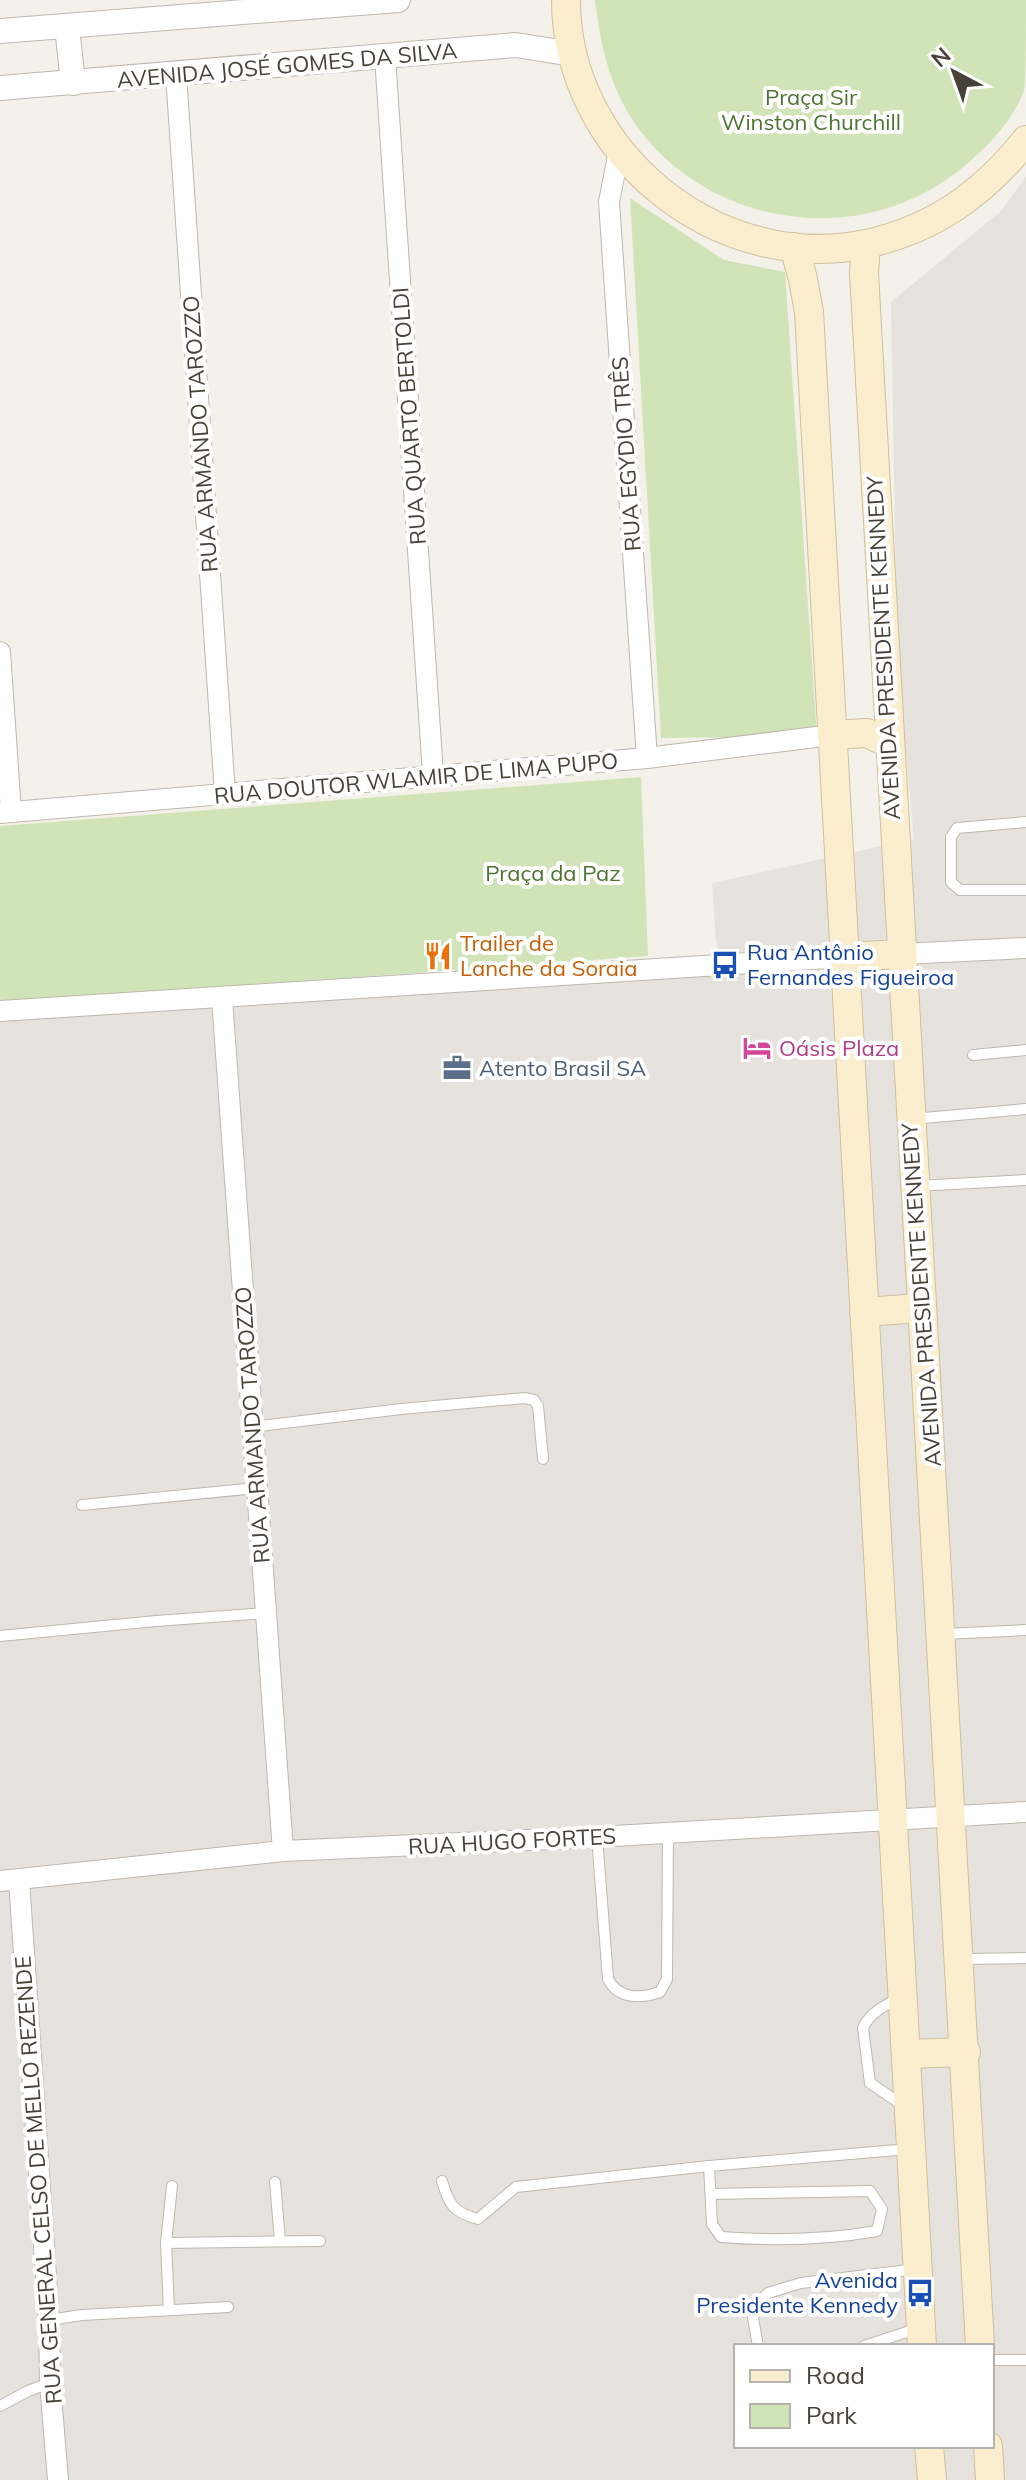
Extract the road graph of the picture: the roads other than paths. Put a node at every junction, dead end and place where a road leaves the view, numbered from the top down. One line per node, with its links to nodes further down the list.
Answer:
1 (398, 0): 3 (street)
2 (566, 0): 6 (main road)
3 (194, 8): 4 (street)
4 (67, 27): 5 (street); 9 (street)
5 (0, 31)
6 (572, 54): 7 (street, AVENIDA JOSÉ GOMES DA SILVA); 12 (main road)
7 (385, 56): 8 (street, AVENIDA JOSÉ GOMES DA SILVA); 19 (street, RUA QUARTO BERTOLDI)
8 (176, 74): 9 (street, AVENIDA JOSÉ GOMES DA SILVA); 20 (street, RUA ARMANDO TAROZZO)
9 (73, 83): 10 (street, AVENIDA JOSÉ GOMES DA SILVA)
10 (0, 88)
11 (1026, 140): 13 (main road)
12 (619, 151): 14 (main road); 18 (street, RUA EGYDIO TRÊS)
13 (866, 244): 14 (main road); 17 (main road, AVENIDA PRESIDENTE KENNEDY)
14 (794, 247): 16 (main road)
15 (0, 652): 21 (street)
16 (832, 735): 17 (main road); 18 (street, RUA DOUTOR WLAMIR DE LIMA PUPO); 26 (main road)
17 (888, 743): 25 (main road, AVENIDA PRESIDENTE KENNEDY)
18 (647, 758): 19 (street, RUA DOUTOR WLAMIR DE LIMA PUPO)
19 (433, 775): 20 (street, RUA DOUTOR WLAMIR DE LIMA PUPO)
20 (225, 794): 21 (street, RUA DOUTOR WLAMIR DE LIMA PUPO)
21 (6, 812)
22 (1026, 822): 23 (lane)
23 (1026, 890)
24 (1026, 948): 25 (street)
25 (900, 954): 26 (main road); 32 (main road, AVENIDA PRESIDENTE KENNEDY)
26 (844, 957): 27 (street); 36 (main road)
27 (222, 998): 28 (street); 37 (street, RUA ARMANDO TAROZZO)
28 (0, 1011)
29 (1026, 1050): 30 (lane)
30 (973, 1055)
31 (1026, 1109): 32 (lane)
32 (910, 1119): 34 (main road, AVENIDA PRESIDENTE KENNEDY)
33 (1026, 1180): 34 (lane)
34 (914, 1186): 35 (main road, AVENIDA PRESIDENTE KENNEDY)
35 (921, 1308): 36 (main road); 43 (main road, AVENIDA PRESIDENTE KENNEDY)
36 (864, 1312): 47 (main road)
37 (252, 1427): 38 (lane); 39 (street, RUA ARMANDO TAROZZO)
38 (543, 1459)
39 (257, 1488): 40 (lane); 41 (street, RUA ARMANDO TAROZZO)
40 (82, 1505)
41 (266, 1613): 44 (lane); 50 (street, RUA ARMANDO TAROZZO)
42 (1026, 1630): 43 (lane)
43 (942, 1634): 46 (main road, AVENIDA PRESIDENTE KENNEDY)
44 (0, 1636)
45 (1026, 1812): 46 (street, RUA HUGO FORTES)
46 (950, 1816): 47 (street, RUA HUGO FORTES); 53 (main road, AVENIDA PRESIDENTE KENNEDY)
47 (894, 1820): 48 (street, RUA HUGO FORTES); 54 (main road)
48 (668, 1833): 49 (street, RUA HUGO FORTES); 49 (lane)
49 (597, 1837): 50 (street, RUA HUGO FORTES)
50 (283, 1851): 51 (street, RUA HUGO FORTES)
51 (9, 1881): 70 (street, RUA GENERAL CELSO DE MELLO REZENDE)
52 (1026, 1958): 53 (lane)
53 (961, 1959): 55 (main road, AVENIDA PRESIDENTE KENNEDY)
54 (903, 1996): 56 (main road); 57 (lane)
55 (966, 2052): 56 (main road); 74 (main road, AVENIDA PRESIDENTE KENNEDY)
56 (907, 2054): 57 (main road)
57 (909, 2109): 58 (main road)
58 (911, 2149): 59 (lane); 67 (main road)
59 (709, 2166): 60 (lane); 63 (lane)
60 (442, 2181)
61 (275, 2182): 64 (lane)
62 (172, 2186): 66 (lane)
63 (711, 2194): 63 (lane)
64 (280, 2241): 65 (lane); 66 (lane)
65 (320, 2241)
66 (166, 2243): 69 (lane)
67 (918, 2269): 71 (main road); 72 (lane)
68 (228, 2307): 69 (lane)
69 (169, 2310): 70 (lane)
70 (49, 2320): 77 (street, RUA GENERAL CELSO DE MELLO REZENDE)
71 (922, 2337): 73 (lane)
72 (758, 2344)
73 (877, 2344)
74 (980, 2344)
75 (994, 2360): 76 (lane)
76 (1026, 2360)
77 (50, 2383): 78 (lane); 81 (street, RUA GENERAL CELSO DE MELLO REZENDE)
78 (0, 2406)
79 (929, 2448): 82 (main road)
80 (988, 2448): 83 (main road)
81 (58, 2480)
82 (932, 2480)
83 (990, 2480)

